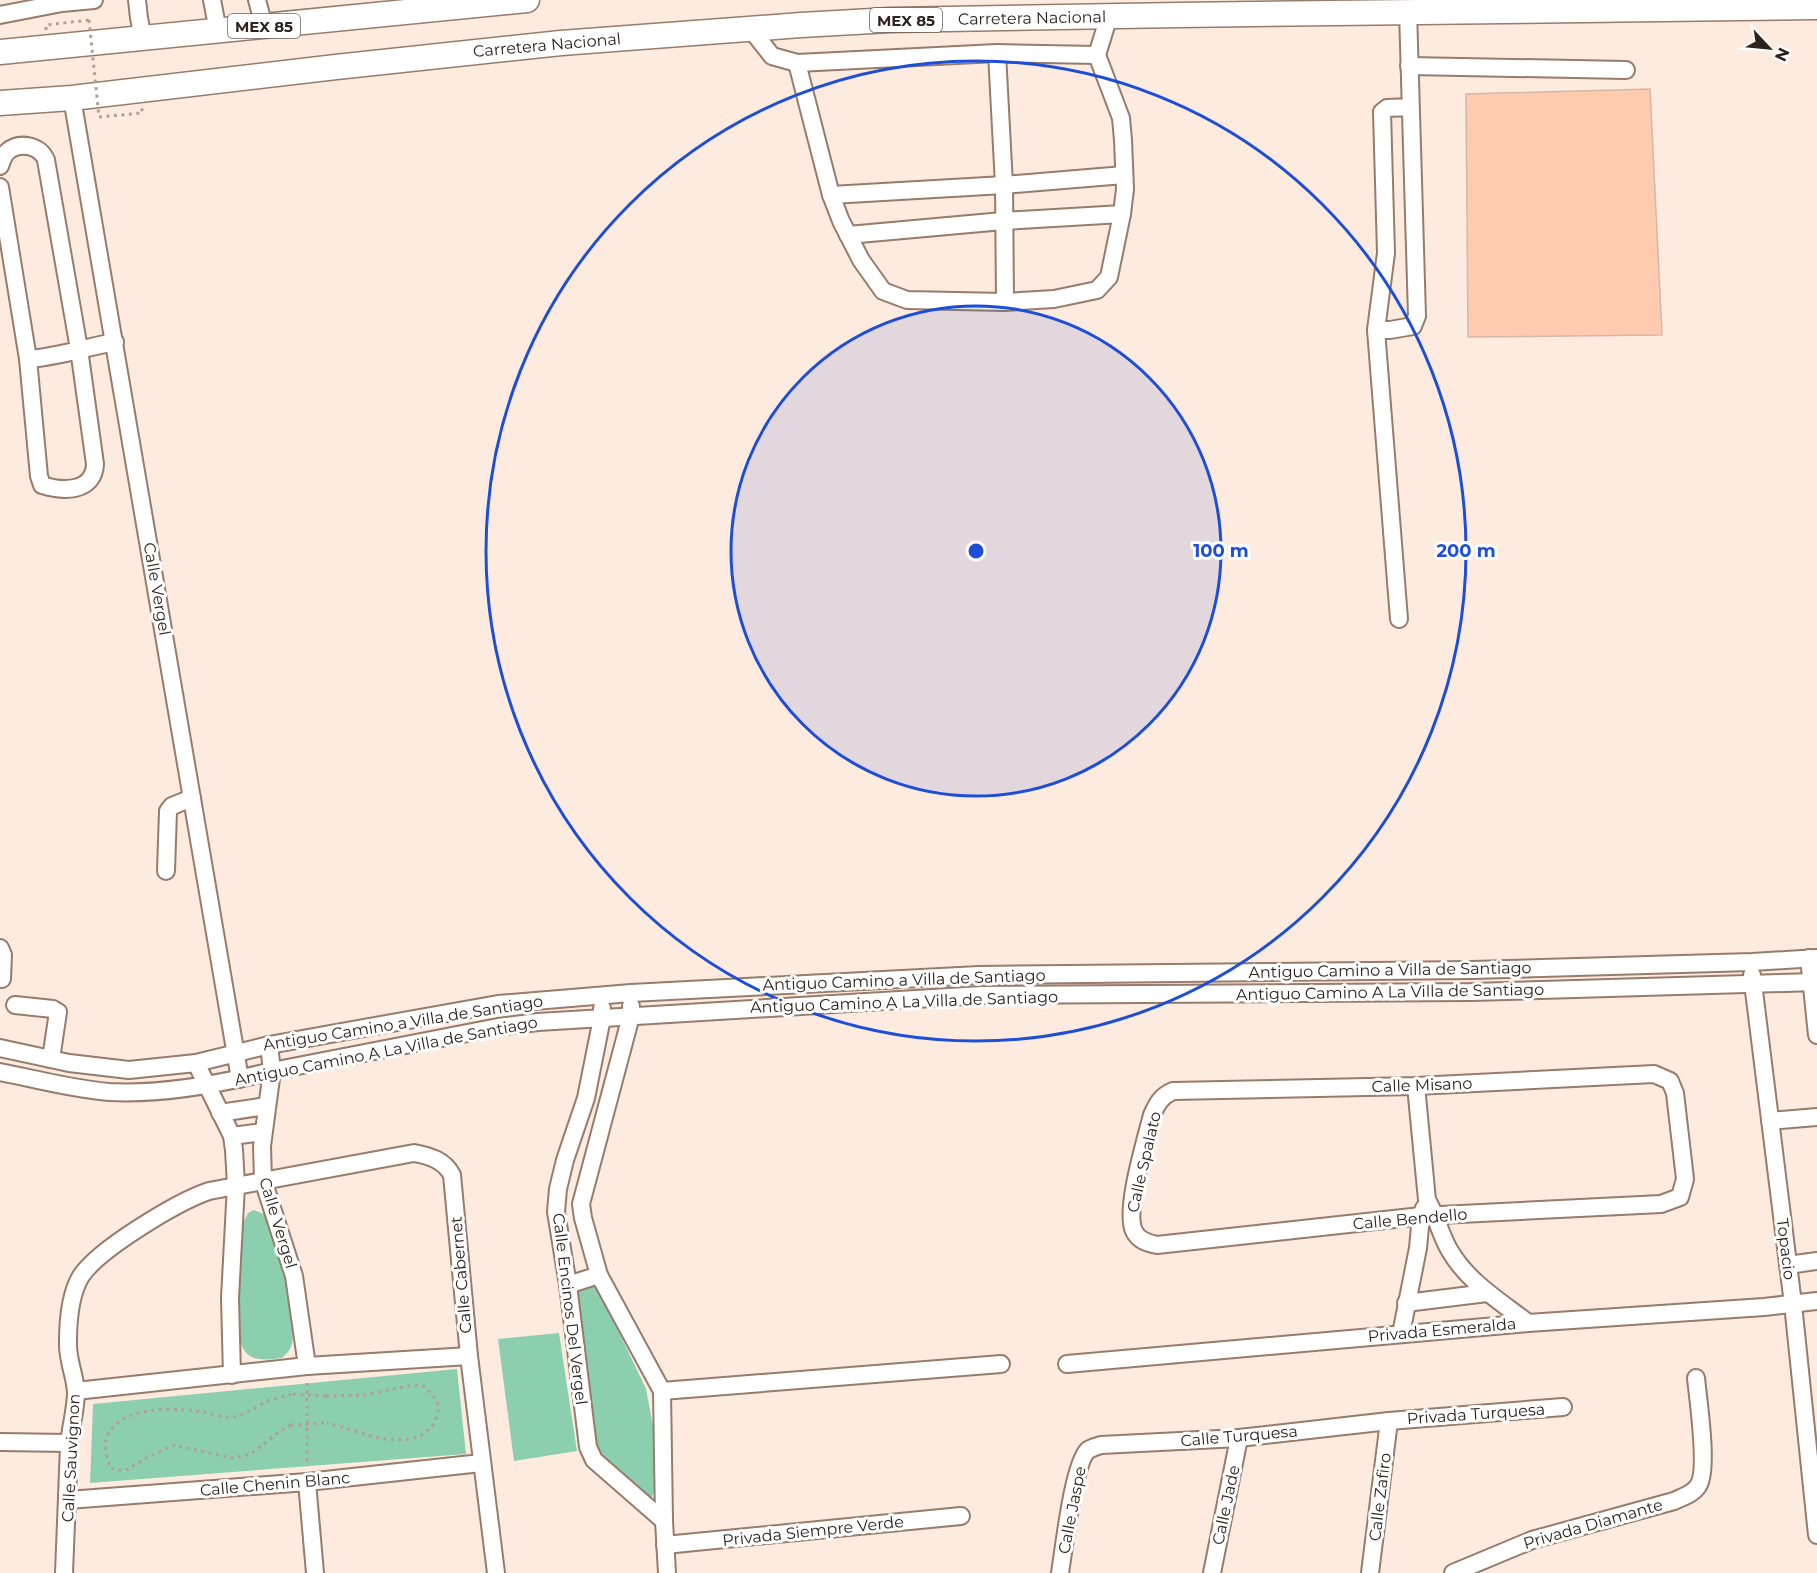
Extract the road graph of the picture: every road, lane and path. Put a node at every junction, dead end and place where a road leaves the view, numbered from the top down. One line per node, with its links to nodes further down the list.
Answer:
1 (92, 0): 8 (street)
2 (137, 0): 14 (street)
3 (212, 0): 13 (street)
4 (257, 0): 11 (street)
5 (527, 0): 11 (highway, MEX 85)
6 (1817, 7): 7 (highway, Carretera Nacional / MEX 85)
7 (1408, 11): 9 (highway, Carretera Nacional / MEX 85); 19 (street)
8 (0, 15)
9 (1109, 16): 12 (highway, Carretera Nacional / MEX 85); 17 (street)
10 (90, 21): 24 (path, bridge)
11 (264, 26): 13 (highway, MEX 85)
12 (750, 28): 18 (street); 21 (highway, Carretera Nacional / MEX 85)
13 (218, 31): 14 (highway, MEX 85)
14 (143, 39): 15 (highway, MEX 85)
15 (1, 49)
16 (997, 52): 17 (street); 18 (street); 27 (street)
17 (1097, 55): 26 (street)
18 (797, 63): 29 (street)
19 (1409, 66): 20 (street); 23 (street)
20 (1626, 69)
21 (72, 98): 22 (highway, Carretera Nacional / MEX 85); 35 (street, Calle Vergel)
22 (0, 103)
23 (1411, 107): 34 (street); 34 (street)
24 (99, 117)
25 (0, 166): 36 (street)
26 (1124, 175): 27 (street); 30 (street)
27 (1004, 185): 29 (street); 31 (street)
28 (0, 187): 37 (street)
29 (831, 195): 32 (street)
30 (1122, 214): 31 (street); 33 (street)
31 (1003, 221): 32 (street); 33 (street)
32 (848, 235): 33 (street)
33 (1005, 302)
34 (1376, 330): 38 (street)
35 (115, 342): 36 (street); 39 (street, Calle Vergel)
36 (79, 349): 37 (street); 37 (street)
37 (28, 358)
38 (1400, 619)
39 (192, 798): 40 (street); 55 (street, Calle Vergel)
40 (166, 871)
41 (0, 948): 44 (street)
42 (1813, 958): 43 (street, Antiguo Camino a Villa de Santiago); 45 (street)
43 (1752, 962): 46 (street, Topacio); 47 (street, Antiguo Camino a Villa de Santiago)
44 (2, 979)
45 (1814, 982): 46 (street, Antiguo Camino A La Villa de Santiago); 52 (street)
46 (1753, 985): 50 (street, Antiguo Camino A La Villa de Santiago); 67 (street, Topacio)
47 (631, 993): 48 (street, Antiguo Camino a Villa de Santiago); 50 (street, Calle Encinos Del Vergel)
48 (602, 996): 51 (street, Calle Encinos Del Vergel); 53 (street, Antiguo Camino a Villa de Santiago)
49 (15, 1005): 56 (street)
50 (631, 1016): 51 (street, Antiguo Camino A La Villa de Santiago); 77 (street, Calle Encinos Del Vergel)
51 (602, 1018): 58 (street, Antiguo Camino A La Villa de Santiago); 78 (street, Calle Encinos Del Vergel)
52 (1817, 1035)
53 (268, 1045): 55 (street, Antiguo Camino a Villa de Santiago); 58 (street, Calle Vergel)
54 (0, 1048): 56 (street, Antiguo Camino a Villa de Santiago)
55 (235, 1052): 57 (street, Antiguo Camino a Villa de Santiago); 60 (street, Calle Vergel)
56 (51, 1059): 57 (street, Antiguo Camino a Villa de Santiago)
57 (196, 1063): 61 (street, Calle Vergel)
58 (273, 1071): 60 (street, Antiguo Camino A La Villa de Santiago); 64 (street, Calle Vergel)
59 (0, 1072): 61 (street, Antiguo Camino A La Villa de Santiago)
60 (240, 1079): 61 (street, Antiguo Camino A La Villa de Santiago)
61 (207, 1085): 65 (street, Calle Vergel)
62 (1416, 1086): 63 (street, Calle Misano); 72 (street, Calle Misano); 73 (street)
63 (1173, 1090): 74 (street, Calle Spalato)
64 (266, 1106): 65 (street); 68 (street, Calle Vergel)
65 (220, 1113): 69 (street, Calle Vergel)
66 (1817, 1117): 67 (street)
67 (1770, 1121): 76 (street, Topacio)
68 (263, 1132): 69 (street); 70 (street, Calle Vergel)
69 (232, 1136): 71 (street, Calle Vergel)
70 (263, 1180): 71 (street, Calle Sauvignon); 85 (street, Calle Cabernet); 88 (street, Calle Vergel)
71 (236, 1185): 89 (street, Calle Vergel); 91 (street, Calle Sauvignon)
72 (1680, 1197): 73 (street, Calle Bendello)
73 (1428, 1211): 74 (street, Calle Bendello); 79 (street); 81 (street)
74 (1140, 1239)
75 (1817, 1261): 76 (street)
76 (1788, 1265): 82 (street, Topacio)
77 (599, 1275): 78 (street); 92 (street, Calle Encinos Del Vergel)
78 (568, 1285): 104 (street, Calle Encinos Del Vergel)
79 (1487, 1293): 81 (street); 83 (street)
80 (1817, 1301): 82 (street, Privada Esmeralda)
81 (1406, 1303): 84 (street)
82 (1793, 1304): 83 (street, Privada Esmeralda); 105 (street, Topacio)
83 (1528, 1323): 84 (street, Privada Esmeralda)
84 (1401, 1334): 87 (street, Privada Esmeralda)
85 (469, 1356): 88 (street); 100 (street, Calle Cabernet)
86 (1001, 1364): 92 (street)
87 (1067, 1364)
88 (307, 1366): 89 (street); 101 (path)
89 (232, 1375): 91 (street)
90 (1696, 1378): 114 (street, Privada Diamante)
91 (76, 1390): 98 (street, Calle Sauvignon)
92 (662, 1391): 104 (street, Calle Encinos Del Vergel)
93 (1563, 1407): 94 (street, Privada Turquesa)
94 (1389, 1420): 96 (street, Calle Turquesa); 113 (street, Calle Zafiro)
95 (327, 1423): 95 (path, bridge)
96 (1239, 1438): 99 (street, Calle Turquesa); 112 (street, Calle Jade)
97 (0, 1442): 98 (street)
98 (69, 1443): 102 (street, Calle Sauvignon)
99 (1089, 1449): 111 (street, Calle Jaspe)
100 (481, 1463): 101 (street, Calle Chenin Blanc); 109 (street, Calle Cabernet)
101 (308, 1482): 102 (street, Calle Chenin Blanc); 108 (street)
102 (68, 1500): 107 (street, Calle Sauvignon)
103 (961, 1516): 106 (street, Privada Siempre Verde)
104 (664, 1521): 106 (street, Calle Encinos Del Vergel)
105 (1817, 1535)
106 (665, 1545): 110 (street, Calle Encinos Del Vergel)
107 (64, 1573)
108 (315, 1573)
109 (496, 1573)
110 (667, 1573)
111 (1060, 1573)
112 (1212, 1573)
113 (1370, 1573)
114 (1453, 1573)

